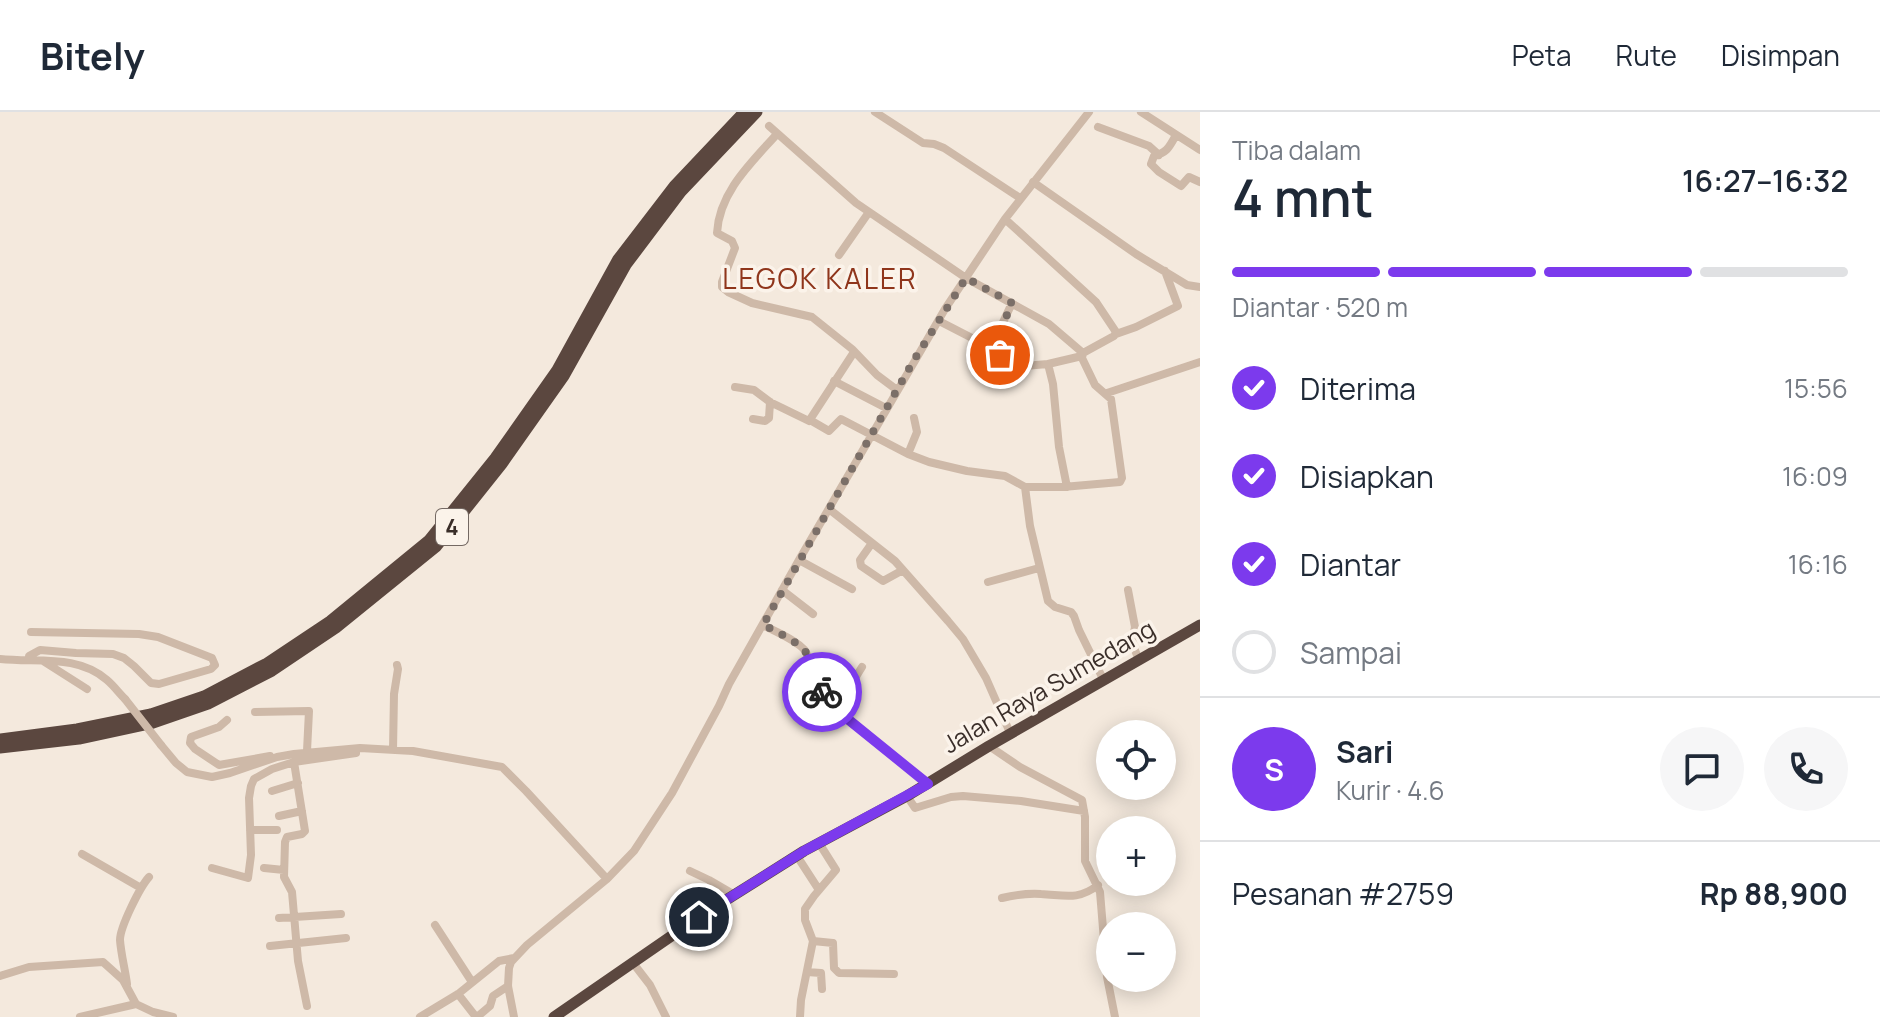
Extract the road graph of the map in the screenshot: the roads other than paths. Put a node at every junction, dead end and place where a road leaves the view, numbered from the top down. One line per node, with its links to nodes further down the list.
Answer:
1 (744, 112): 67 (highway, 4)
2 (757, 112): 69 (highway, 4)
3 (875, 112): 14 (street)
4 (1089, 112): 12 (street)
5 (1141, 112): 9 (street)
6 (769, 126): 8 (street)
7 (1098, 127): 11 (street)
8 (777, 134): 15 (street); 25 (street)
9 (1176, 135): 10 (street); 11 (street)
10 (1200, 150)
11 (1159, 155): 13 (street)
12 (1033, 182): 14 (street); 18 (street)
13 (1200, 182)
14 (1020, 198): 16 (street)
15 (869, 212): 17 (street); 19 (street)
16 (1005, 219): 19 (street); 23 (street)
17 (839, 255)
18 (1165, 271): 20 (street); 23 (street)
19 (966, 278): 21 (street); 22 (street)
20 (1200, 287)
21 (1012, 303): 26 (street); 28 (street)
22 (939, 321): 24 (street); 31 (street)
23 (1116, 334): 26 (street)
24 (972, 338)
25 (854, 352): 29 (street); 31 (street)
26 (1082, 354): 28 (street); 32 (street)
27 (1200, 362): 32 (street)
28 (1048, 364): 41 (street)
29 (834, 381): 34 (street); 37 (street)
30 (735, 387): 33 (street)
31 (897, 390): 34 (street)
32 (1107, 393): 41 (street)
33 (770, 402): 36 (street); 37 (street)
34 (886, 408): 38 (street)
35 (914, 418): 39 (street)
36 (753, 419)
37 (810, 420): 38 (street)
38 (871, 435): 39 (street); 42 (street)
39 (908, 454): 40 (street)
40 (1025, 487): 41 (street); 45 (street)
41 (1067, 487)
42 (829, 509): 43 (street); 44 (street)
43 (872, 543): 46 (street); 46 (street)
44 (799, 560): 48 (street); 49 (street)
45 (1039, 568): 47 (street); 61 (street)
46 (903, 570): 66 (street)
47 (988, 582)
48 (852, 589)
49 (782, 590): 51 (street); 52 (street)
50 (1128, 590): 58 (street)
51 (813, 614)
52 (763, 625): 63 (street); 92 (street)
53 (1200, 625): 58 (highway, Jalan Raya Sumedang)
54 (31, 632): 56 (street)
55 (0, 659): 56 (street)
56 (29, 659): 57 (street)
57 (43, 660): 62 (street); 73 (street, bridge)
58 (1139, 660): 61 (highway, Jalan Raya Sumedang)
59 (397, 665): 71 (street)
60 (862, 667): 63 (street)
61 (1104, 681): 66 (highway, Jalan Raya Sumedang)
62 (87, 689)
63 (841, 701): 76 (street)
64 (255, 712): 72 (street)
65 (227, 720): 73 (street)
66 (1011, 735): 68 (highway, Jalan Raya Sumedang)
67 (0, 739)
68 (989, 746): 76 (highway, Jalan Raya Sumedang); 80 (street)
69 (0, 748)
70 (360, 748): 71 (street); 72 (street); 74 (street)
71 (393, 750): 92 (street)
72 (307, 751): 73 (street)
73 (277, 757)
74 (294, 762): 75 (street); 82 (street)
75 (298, 783): 77 (street); 79 (street)
76 (928, 784): 78 (highway, Jalan Raya Sumedang)
77 (272, 791)
78 (907, 796): 80 (street); 84 (highway, Jalan Raya Sumedang)
79 (302, 811): 81 (street); 89 (street)
80 (1084, 811): 93 (street)
81 (279, 816)
82 (250, 830): 83 (street); 87 (street)
83 (277, 830)
84 (819, 843): 86 (highway, Jalan Raya Sumedang); 96 (street)
85 (82, 854): 95 (street)
86 (797, 856): 96 (street); 97 (highway, Jalan Raya Sumedang)
87 (212, 868)
88 (264, 868): 89 (street)
89 (284, 870): 101 (street)
90 (690, 871): 97 (street)
91 (149, 877): 95 (street)
92 (607, 879): 108 (street)
93 (1096, 881)
94 (1096, 887): 99 (street)
95 (141, 888): 114 (street)
96 (819, 890): 105 (street)
97 (733, 894): 109 (highway, Jalan Raya Sumedang)
98 (1100, 896): 129 (street)
99 (1002, 898)
100 (341, 914): 101 (street)
101 (293, 917): 102 (street); 106 (street)
102 (279, 918)
103 (435, 925): 113 (street)
104 (346, 938): 106 (street)
105 (813, 941): 110 (street); 111 (street)
106 (297, 943): 107 (street); 119 (street)
107 (270, 946)
108 (514, 958): 113 (street); 115 (street)
109 (633, 963): 121 (highway, Jalan Raya Sumedang); 127 (street)
110 (807, 972): 116 (street); 128 (street)
111 (894, 974)
112 (0, 976): 114 (street)
113 (472, 982): 117 (street)
114 (127, 985): 118 (street)
115 (508, 986): 125 (street); 126 (street)
116 (822, 989)
117 (458, 994): 120 (street); 125 (street)
118 (136, 1004): 122 (street); 123 (street)
119 (307, 1006)
120 (436, 1014): 124 (street)
121 (557, 1016)
122 (80, 1017)
123 (173, 1017)
124 (420, 1017)
125 (477, 1017)
126 (514, 1017)
127 (666, 1017)
128 (800, 1017)
129 (1115, 1017)

